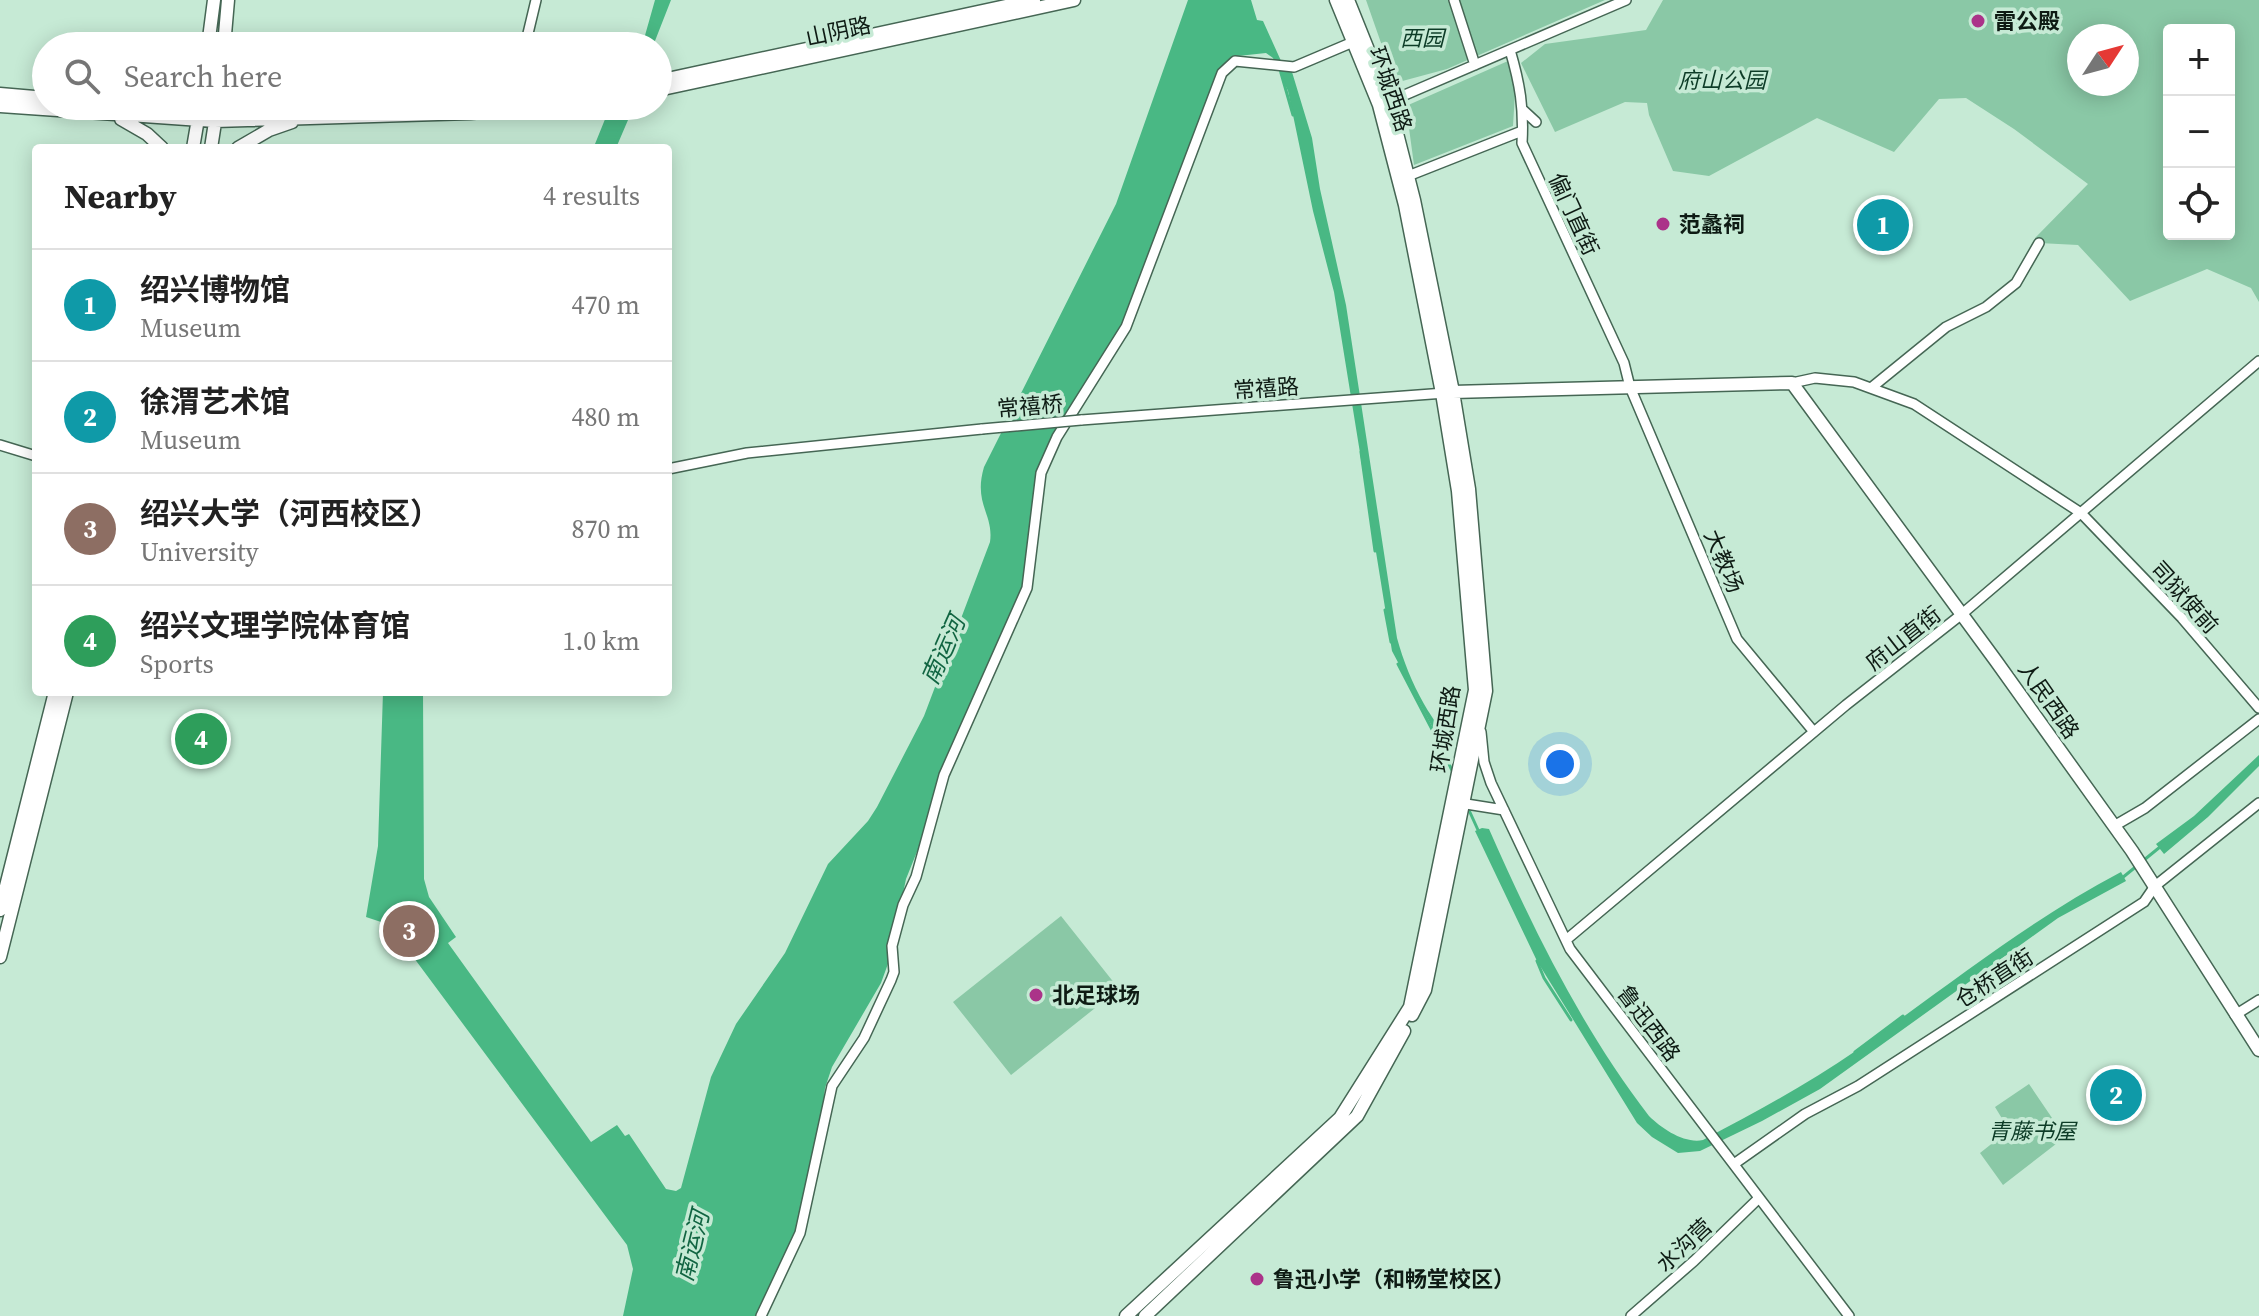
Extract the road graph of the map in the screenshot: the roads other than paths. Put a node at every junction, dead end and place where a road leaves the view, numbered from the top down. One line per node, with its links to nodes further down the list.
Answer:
1 (214, 0): 11 (main road)
2 (228, 0): 10 (main road)
3 (536, 0): 16 (street)
4 (1034, 0): 20 (main road, 山阴路)
5 (1074, 0): 21 (main road, 山阴路)
6 (1336, 0): 17 (main road, 环城西路)
7 (1348, 0): 24 (main road, 环城西路)
8 (1454, 0): 19 (street)
9 (1626, 0): 18 (street)
10 (226, 22): 14 (main road); 15 (main road)
11 (211, 23): 12 (main road); 13 (main road)
12 (207, 32)
13 (210, 32)
14 (225, 32)
15 (229, 32)
16 (528, 32)
17 (1353, 42): 24 (main road, 环城西路); 74 (street)
18 (1510, 50): 19 (street); 27 (street, 偏门直街)
19 (1475, 65): 24 (street)
20 (672, 78)
21 (672, 87)
22 (0, 94): 23 (main road)
23 (32, 97)
24 (1384, 103): 41 (main road, 环城西路); 47 (main road, 环城西路)
25 (0, 106): 26 (main road)
26 (32, 108)
27 (1523, 110): 34 (street); 36 (street, 偏门直街)
28 (125, 120): 38 (main road)
29 (151, 120): 35 (main road)
30 (198, 120): 35 (main road)
31 (223, 120): 33 (main road)
32 (288, 120): 40 (main road)
33 (215, 121): 35 (main road); 37 (main road)
34 (1536, 122)
35 (197, 127): 39 (main road)
36 (1522, 131): 41 (street); 45 (street, 偏门直街)
37 (212, 142)
38 (157, 144)
39 (194, 144)
40 (245, 144)
41 (1408, 176): 47 (main road, 环城西路)
42 (2039, 243): 46 (street)
43 (2259, 361): 52 (street, 府山直街)
44 (1792, 383): 45 (main road); 46 (street); 53 (main road, 人民西路)
45 (1630, 387): 47 (main road); 59 (street, 大教场)
46 (1871, 388): 52 (street)
47 (1448, 392): 48 (street, 常禧路); 58 (main road, 环城西路); 60 (main road, 环城西路)
48 (1081, 420): 51 (street, 常禧桥, bridge)
49 (0, 445): 50 (street)
50 (32, 455)
51 (672, 468)
52 (2081, 513): 53 (street, 府山直街); 56 (street, 司狱使前)
53 (1962, 614): 59 (street, 府山直街); 64 (main road, 人民西路)
54 (54, 696): 66 (main road)
55 (66, 696): 68 (main road)
56 (2259, 708)
57 (2259, 719): 64 (street)
58 (1480, 720): 60 (main road, 环城西路); 62 (street, 鲁迅西路)
59 (1814, 732): 67 (street, 府山直街)
60 (1458, 802): 62 (street); 63 (main road, 环城西路)
61 (2259, 803): 65 (street, 仓桥直街)
62 (1504, 810): 67 (street, 鲁迅西路)
63 (1455, 819): 75 (main road, 环城西路); 76 (main road, 环城西路)
64 (2114, 826): 65 (main road, 人民西路)
65 (2155, 886): 70 (main road, 人民西路); 72 (street, 仓桥直街)
66 (0, 910)
67 (1566, 940): 72 (street, 鲁迅西路)
68 (0, 957)
69 (2259, 1000): 70 (street)
70 (2235, 1015): 71 (main road, 人民西路)
71 (2259, 1050)
72 (1734, 1164): 73 (street, 鲁迅西路)
73 (1759, 1198): 77 (street, 水沟营); 78 (street, 鲁迅西路)
74 (761, 1316)
75 (1126, 1316)
76 (1145, 1316)
77 (1631, 1316)
78 (1849, 1316)

